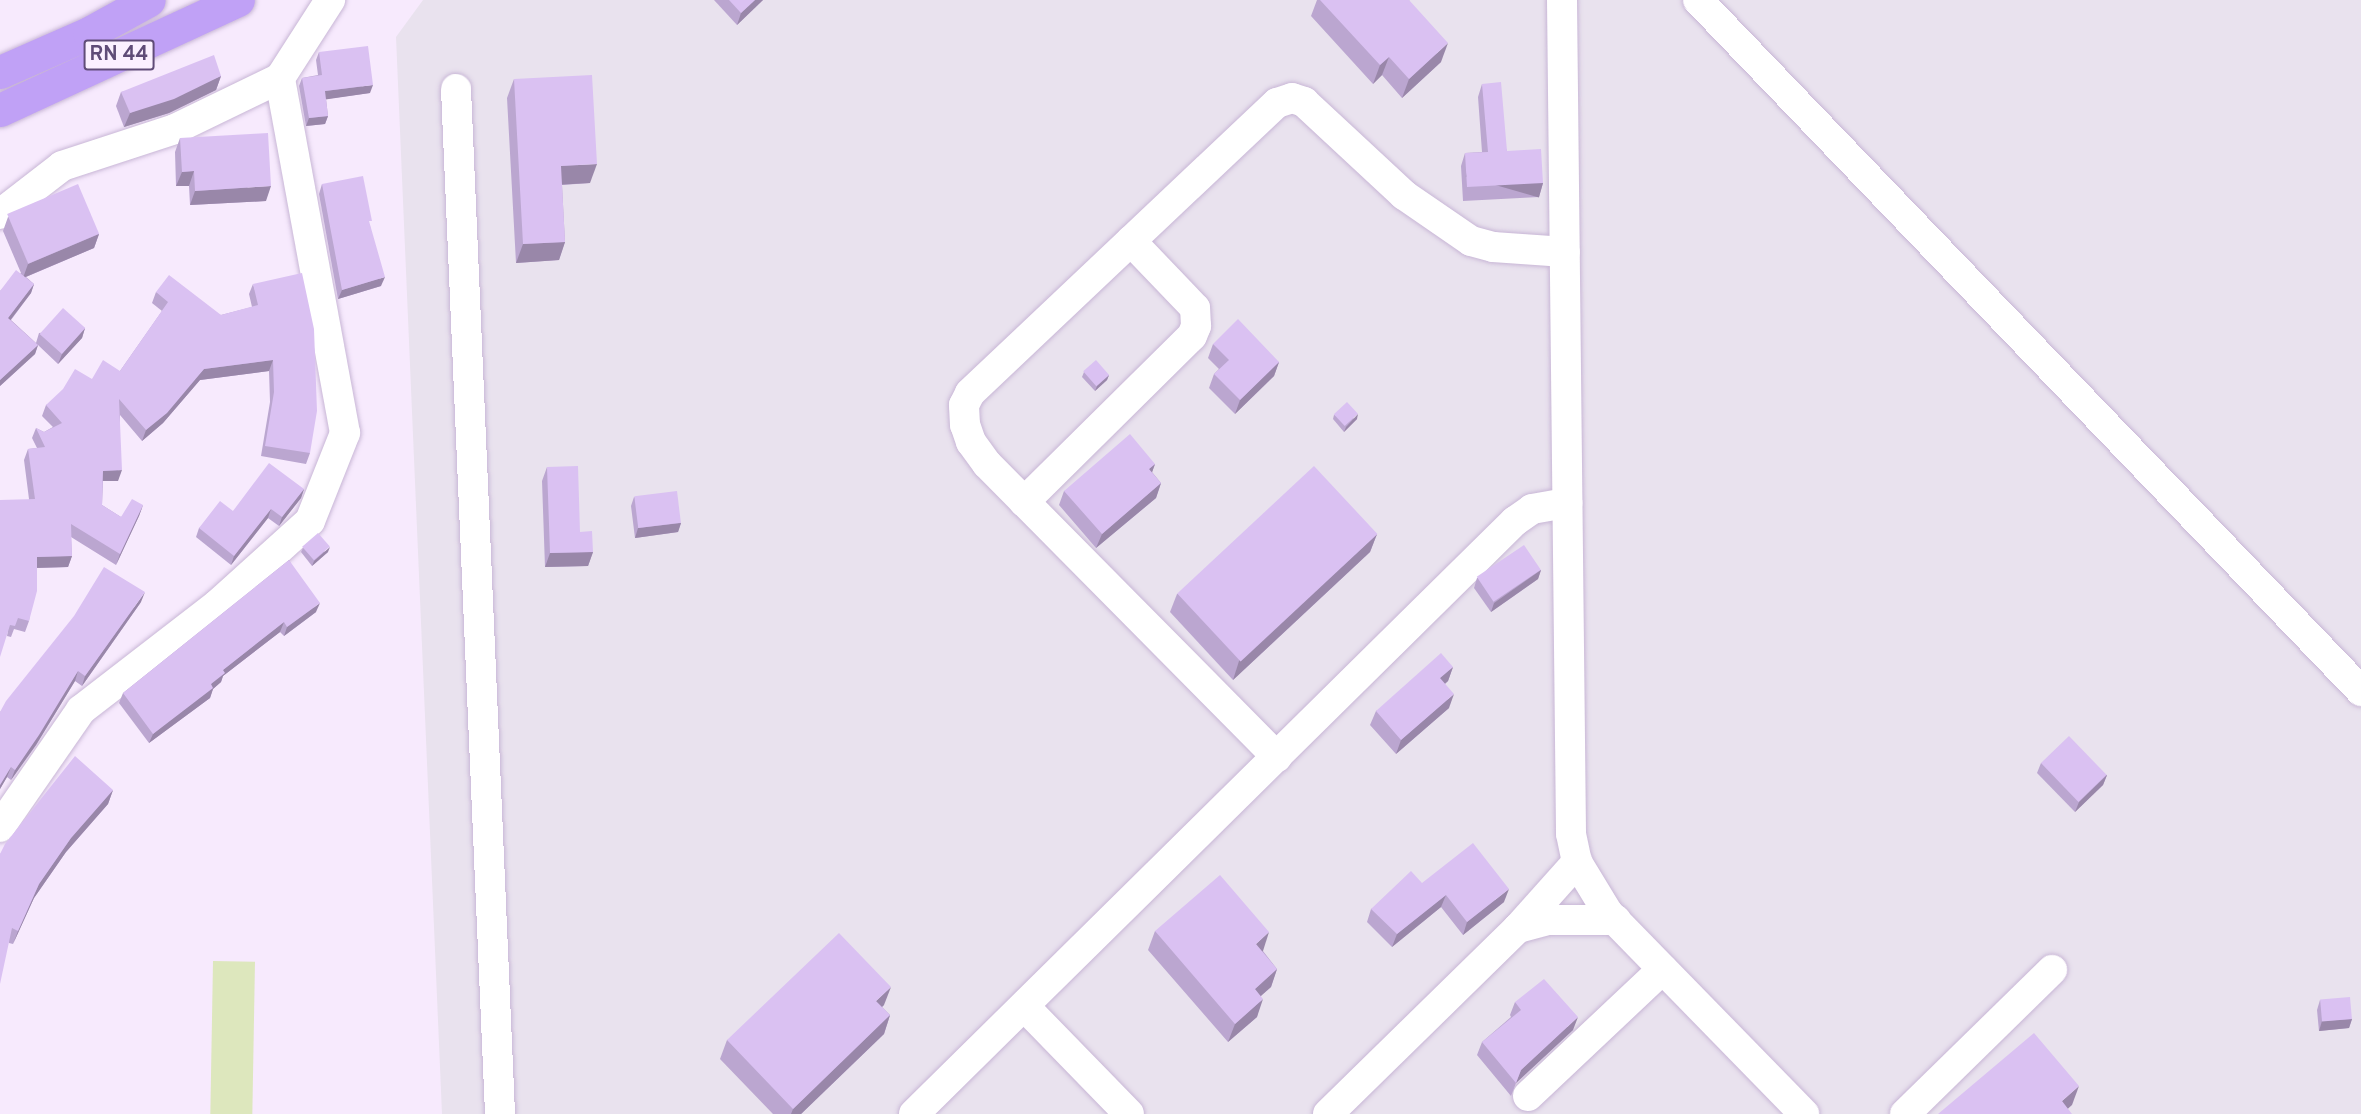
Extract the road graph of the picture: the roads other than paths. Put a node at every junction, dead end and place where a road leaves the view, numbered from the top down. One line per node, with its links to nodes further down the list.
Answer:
1 (149, 0): 6 (highway, RN 44)
2 (238, 0): 9 (highway, RN 44)
3 (330, 0): 7 (street)
4 (1562, 0): 12 (street)
5 (1698, 0): 15 (street)
6 (0, 72)
7 (280, 78): 10 (street); 17 (street)
8 (456, 89): 25 (street)
9 (0, 110)
10 (0, 214)
11 (1131, 241): 12 (street); 13 (street); 13 (street)
12 (1565, 252): 14 (street)
13 (1024, 502): 16 (street)
14 (1567, 503): 16 (street); 18 (street)
15 (2361, 691)
16 (1277, 757): 23 (street)
17 (0, 827)
18 (1577, 862): 19 (street); 20 (street)
19 (1616, 920): 20 (street); 21 (street)
20 (1518, 928): 28 (street)
21 (1663, 969): 24 (street); 29 (street)
22 (2052, 970): 30 (street)
23 (1024, 1007): 26 (street); 27 (street)
24 (1528, 1096)
25 (500, 1114)
26 (914, 1114)
27 (1129, 1114)
28 (1328, 1114)
29 (1804, 1114)
30 (1905, 1114)

